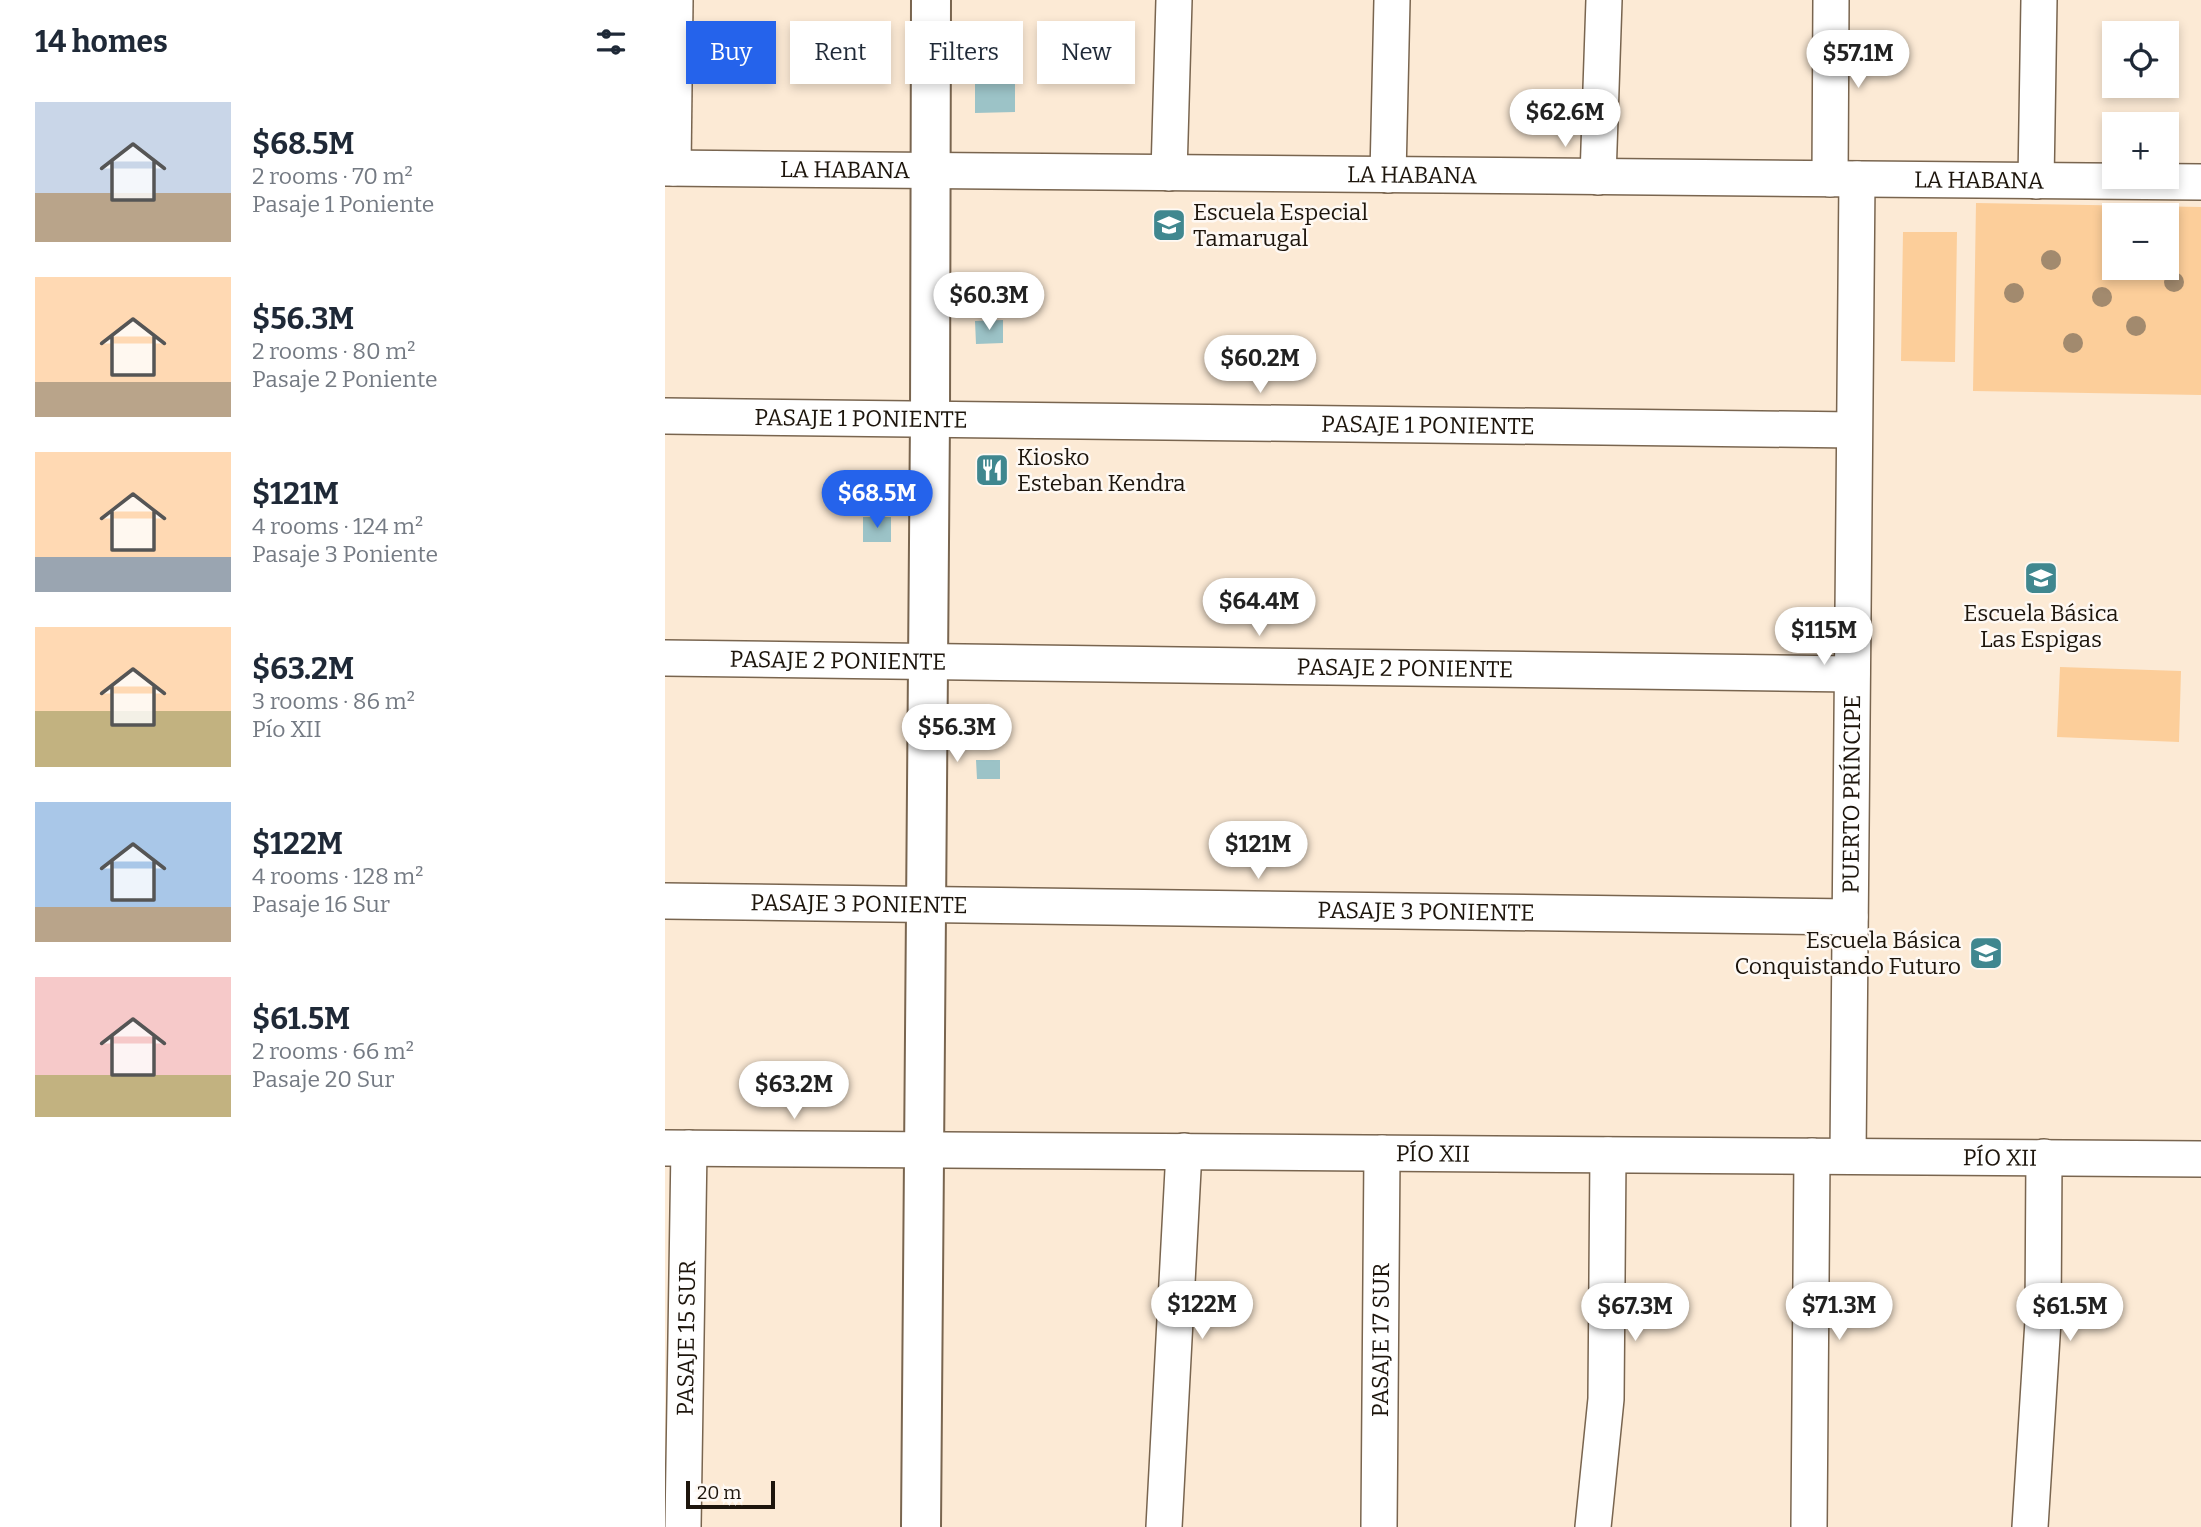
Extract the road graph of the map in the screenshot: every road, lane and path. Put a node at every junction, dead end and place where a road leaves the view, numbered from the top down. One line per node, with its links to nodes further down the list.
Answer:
1 (675, 0): 8 (street)
2 (931, 0): 9 (main road)
3 (1174, 0): 10 (street)
4 (1392, 0): 11 (street)
5 (1604, 0): 12 (street)
6 (1831, 0): 13 (street, PUERTO PRÍNCIPE)
7 (2039, 0): 14 (street)
8 (669, 168): 9 (street, LA HABANA)
9 (929, 170): 10 (street, LA HABANA); 17 (main road)
10 (1169, 173): 11 (street, LA HABANA)
11 (1388, 175): 12 (street, LA HABANA)
12 (1598, 177): 13 (street, LA HABANA)
13 (1843, 179): 14 (street, LA HABANA); 18 (street, PUERTO PRÍNCIPE)
14 (2036, 181): 15 (street, LA HABANA)
15 (2201, 183)
16 (665, 415): 17 (street, PASAJE 1 PONIENTE)
17 (930, 419): 18 (street, PASAJE 1 PONIENTE); 20 (main road)
18 (1854, 430): 21 (street, PUERTO PRÍNCIPE)
19 (665, 658): 20 (street, PASAJE 2 PONIENTE)
20 (928, 662): 21 (street, PASAJE 2 PONIENTE); 23 (main road)
21 (1852, 674): 24 (street, PUERTO PRÍNCIPE)
22 (665, 901): 23 (street, PASAJE 3 PONIENTE)
23 (926, 904): 24 (street, PASAJE 3 PONIENTE); 26 (main road)
24 (1850, 917): 31 (street, PUERTO PRÍNCIPE)
25 (677, 1148): 26 (street, PÍO XII); 34 (street, PASAJE 15 SUR)
26 (924, 1149): 27 (street, PÍO XII); 35 (main road)
27 (1184, 1152): 28 (street, PÍO XII); 36 (street)
28 (1383, 1153): 29 (street, PÍO XII); 37 (street, PASAJE 17 SUR)
29 (1608, 1154): 30 (street, PÍO XII); 38 (street)
30 (1812, 1156): 31 (street, PÍO XII); 39 (street)
31 (1848, 1156): 32 (street, PÍO XII)
32 (2043, 1157): 33 (street, PÍO XII); 40 (street)
33 (2201, 1159)
34 (684, 1527)
35 (921, 1527)
36 (1164, 1527)
37 (1379, 1527)
38 (1593, 1527)
39 (1809, 1527)
40 (2030, 1527)

